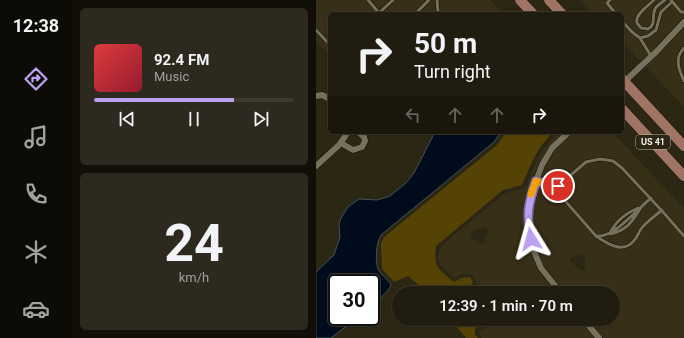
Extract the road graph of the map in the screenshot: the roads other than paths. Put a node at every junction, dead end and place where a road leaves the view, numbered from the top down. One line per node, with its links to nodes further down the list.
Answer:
1 (368, 0): 11 (lane)
2 (393, 0): 12 (lane)
3 (429, 0): 13 (lane)
4 (437, 0): 14 (lane)
5 (520, 0): 15 (main road)
6 (549, 0): 16 (main road)
7 (610, 0): 17 (lane)
8 (654, 0): 9 (lane)
9 (665, 0)
10 (671, 1): 18 (lane); 22 (lane)
11 (379, 12)
12 (381, 12)
13 (417, 12)
14 (440, 12)
15 (531, 12)
16 (560, 12)
17 (614, 12)
18 (684, 12)
19 (684, 22): 25 (street)
20 (624, 23): 22 (lane)
21 (316, 30): 23 (lane)
22 (640, 38): 25 (lane)
23 (328, 43)
24 (684, 48): 27 (lane)
25 (651, 57): 26 (street)
26 (624, 81)
27 (684, 81)
28 (624, 83): 36 (main road, US 41)
29 (316, 96): 30 (street)
30 (328, 98)
31 (624, 111): 38 (main road, US 41)
32 (347, 134): 35 (street)
33 (360, 134): 35 (street)
34 (567, 134): 39 (street)
35 (341, 143): 37 (street)
36 (684, 146)
37 (316, 166)
38 (684, 176)
39 (536, 181): 40 (lane); 45 (street)
40 (553, 187): 41 (lane); 43 (lane)
41 (651, 198): 42 (lane); 43 (lane)
42 (662, 210): 43 (lane); 44 (lane)
43 (596, 236)
44 (684, 236)
45 (555, 286)
46 (589, 326): 47 (street)
47 (599, 338)

